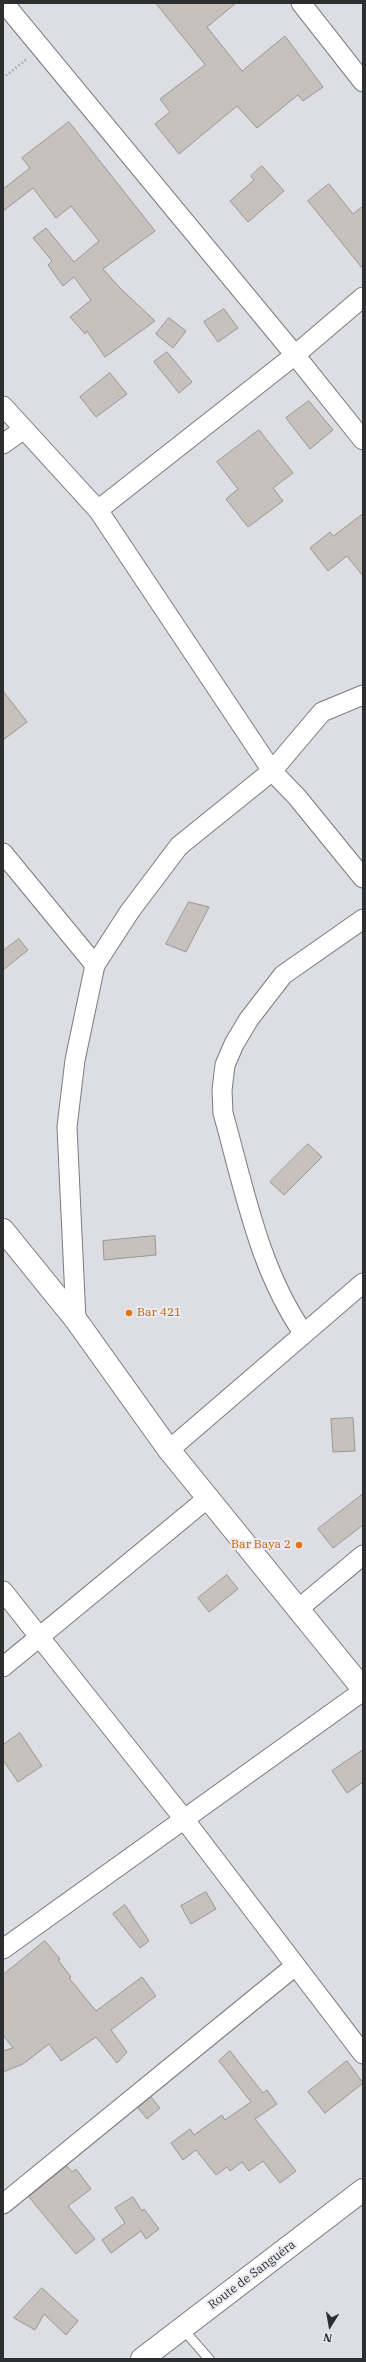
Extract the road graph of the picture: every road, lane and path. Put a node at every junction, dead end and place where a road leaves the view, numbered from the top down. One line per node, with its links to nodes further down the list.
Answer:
1 (4, 3): 3 (street)
2 (301, 3): 5 (street)
3 (40, 49): 4 (path); 7 (street)
4 (3, 78)
5 (363, 82)
6 (363, 297): 7 (street)
7 (296, 355): 10 (street); 12 (street)
8 (3, 406): 9 (street)
9 (24, 429): 11 (street); 12 (street)
10 (363, 440)
11 (3, 444)
12 (98, 510): 14 (street)
13 (363, 695): 14 (street)
14 (272, 771): 16 (street); 18 (street)
15 (3, 853): 18 (street)
16 (363, 878)
17 (363, 919): 22 (street)
18 (95, 965): 21 (street)
19 (3, 1230): 21 (street)
20 (363, 1283): 22 (street)
21 (76, 1320): 23 (street)
22 (304, 1334): 23 (street)
23 (169, 1450): 24 (street)
24 (209, 1497): 27 (street); 28 (street)
25 (363, 1555): 27 (street)
26 (3, 1591): 28 (street)
27 (297, 1610): 30 (street)
28 (39, 1636): 29 (street); 31 (street)
29 (3, 1667)
30 (363, 1690): 31 (street)
31 (184, 1819): 32 (street); 33 (street)
32 (3, 1949)
33 (295, 1966): 34 (street); 36 (street)
34 (363, 2054)
35 (363, 2190): 37 (street, Route de Sanguéra)
36 (3, 2204)
37 (182, 2328): 38 (street, Route de Sanguéra); 39 (lane)
38 (142, 2359)
39 (208, 2359)

